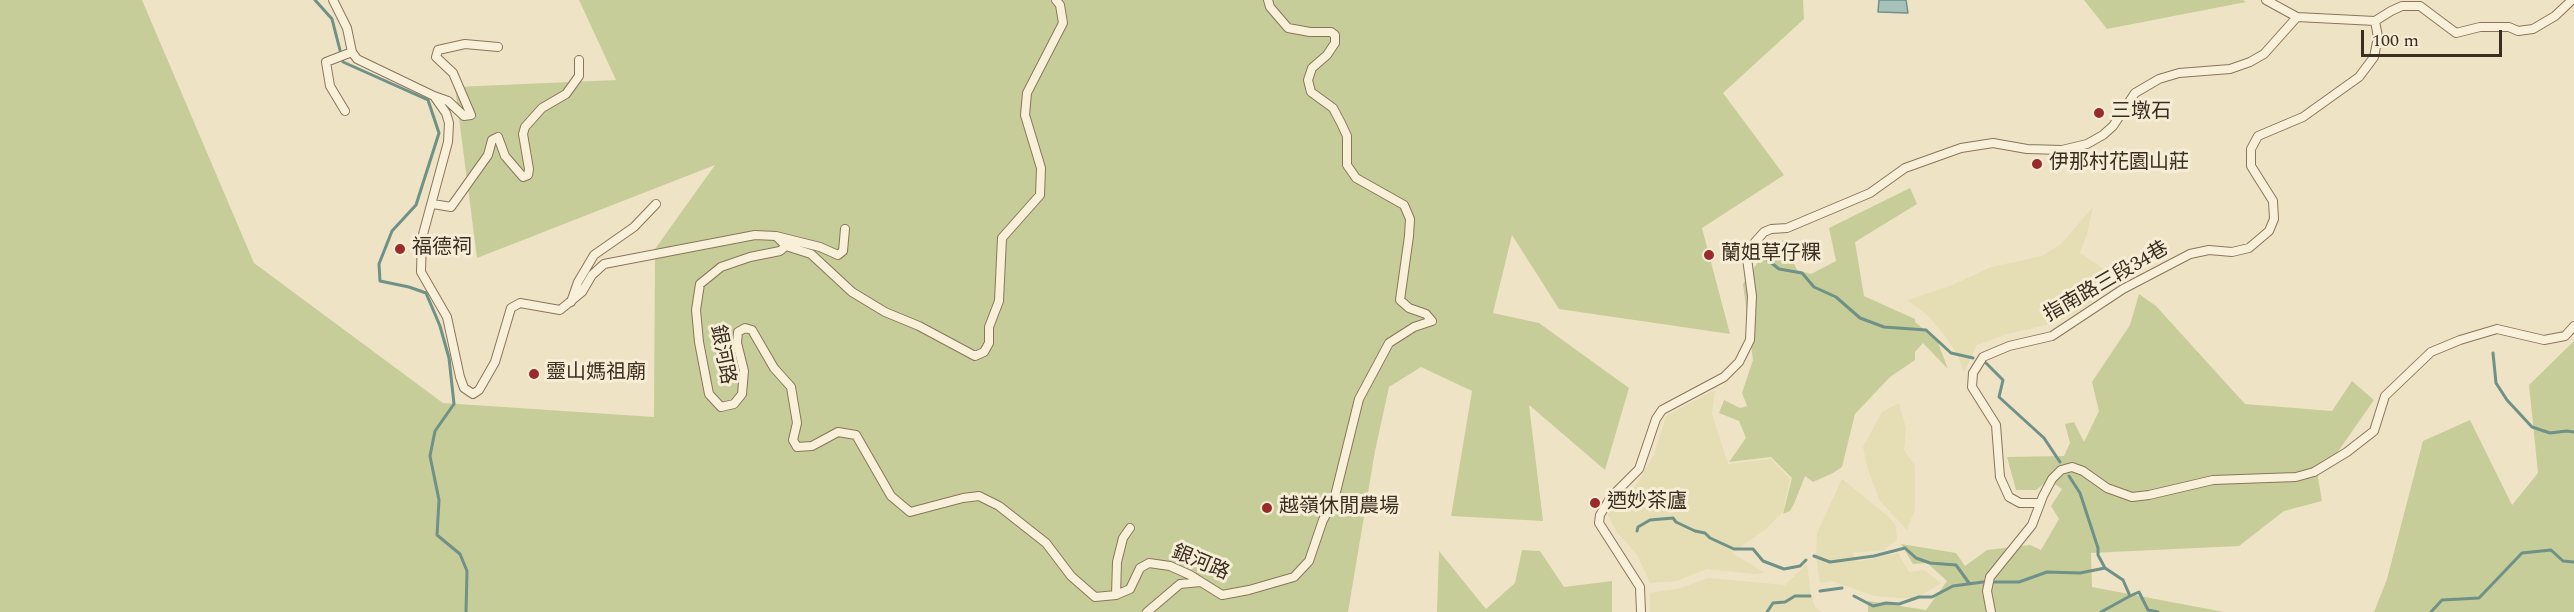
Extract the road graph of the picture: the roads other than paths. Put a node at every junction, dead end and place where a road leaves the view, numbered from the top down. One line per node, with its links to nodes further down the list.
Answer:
1 (333, 0): 9 (street)
2 (1056, 0): 17 (street)
3 (1268, 0): 22 (street, 銀河路)
4 (2265, 0): 6 (street)
5 (2572, 0): 7 (street)
6 (2297, 17): 7 (street); 25 (street)
7 (2375, 21): 20 (street, 指南路三段34巷)
8 (498, 47): 11 (street)
9 (352, 52): 11 (street); 12 (street)
10 (579, 60): 13 (street)
11 (434, 96): 13 (street)
12 (345, 111)
13 (433, 204): 18 (street)
14 (656, 204): 18 (street)
15 (846, 229): 16 (street)
16 (776, 236): 17 (street); 18 (street)
17 (786, 246): 23 (street, 銀河路)
18 (571, 302)
19 (2574, 326): 20 (street)
20 (2040, 503): 26 (street)
21 (1130, 528): 23 (street)
22 (1200, 582): 23 (street, 銀河路); 24 (street)
23 (1116, 595)
24 (1147, 612)
25 (1641, 612)
26 (1991, 612)

